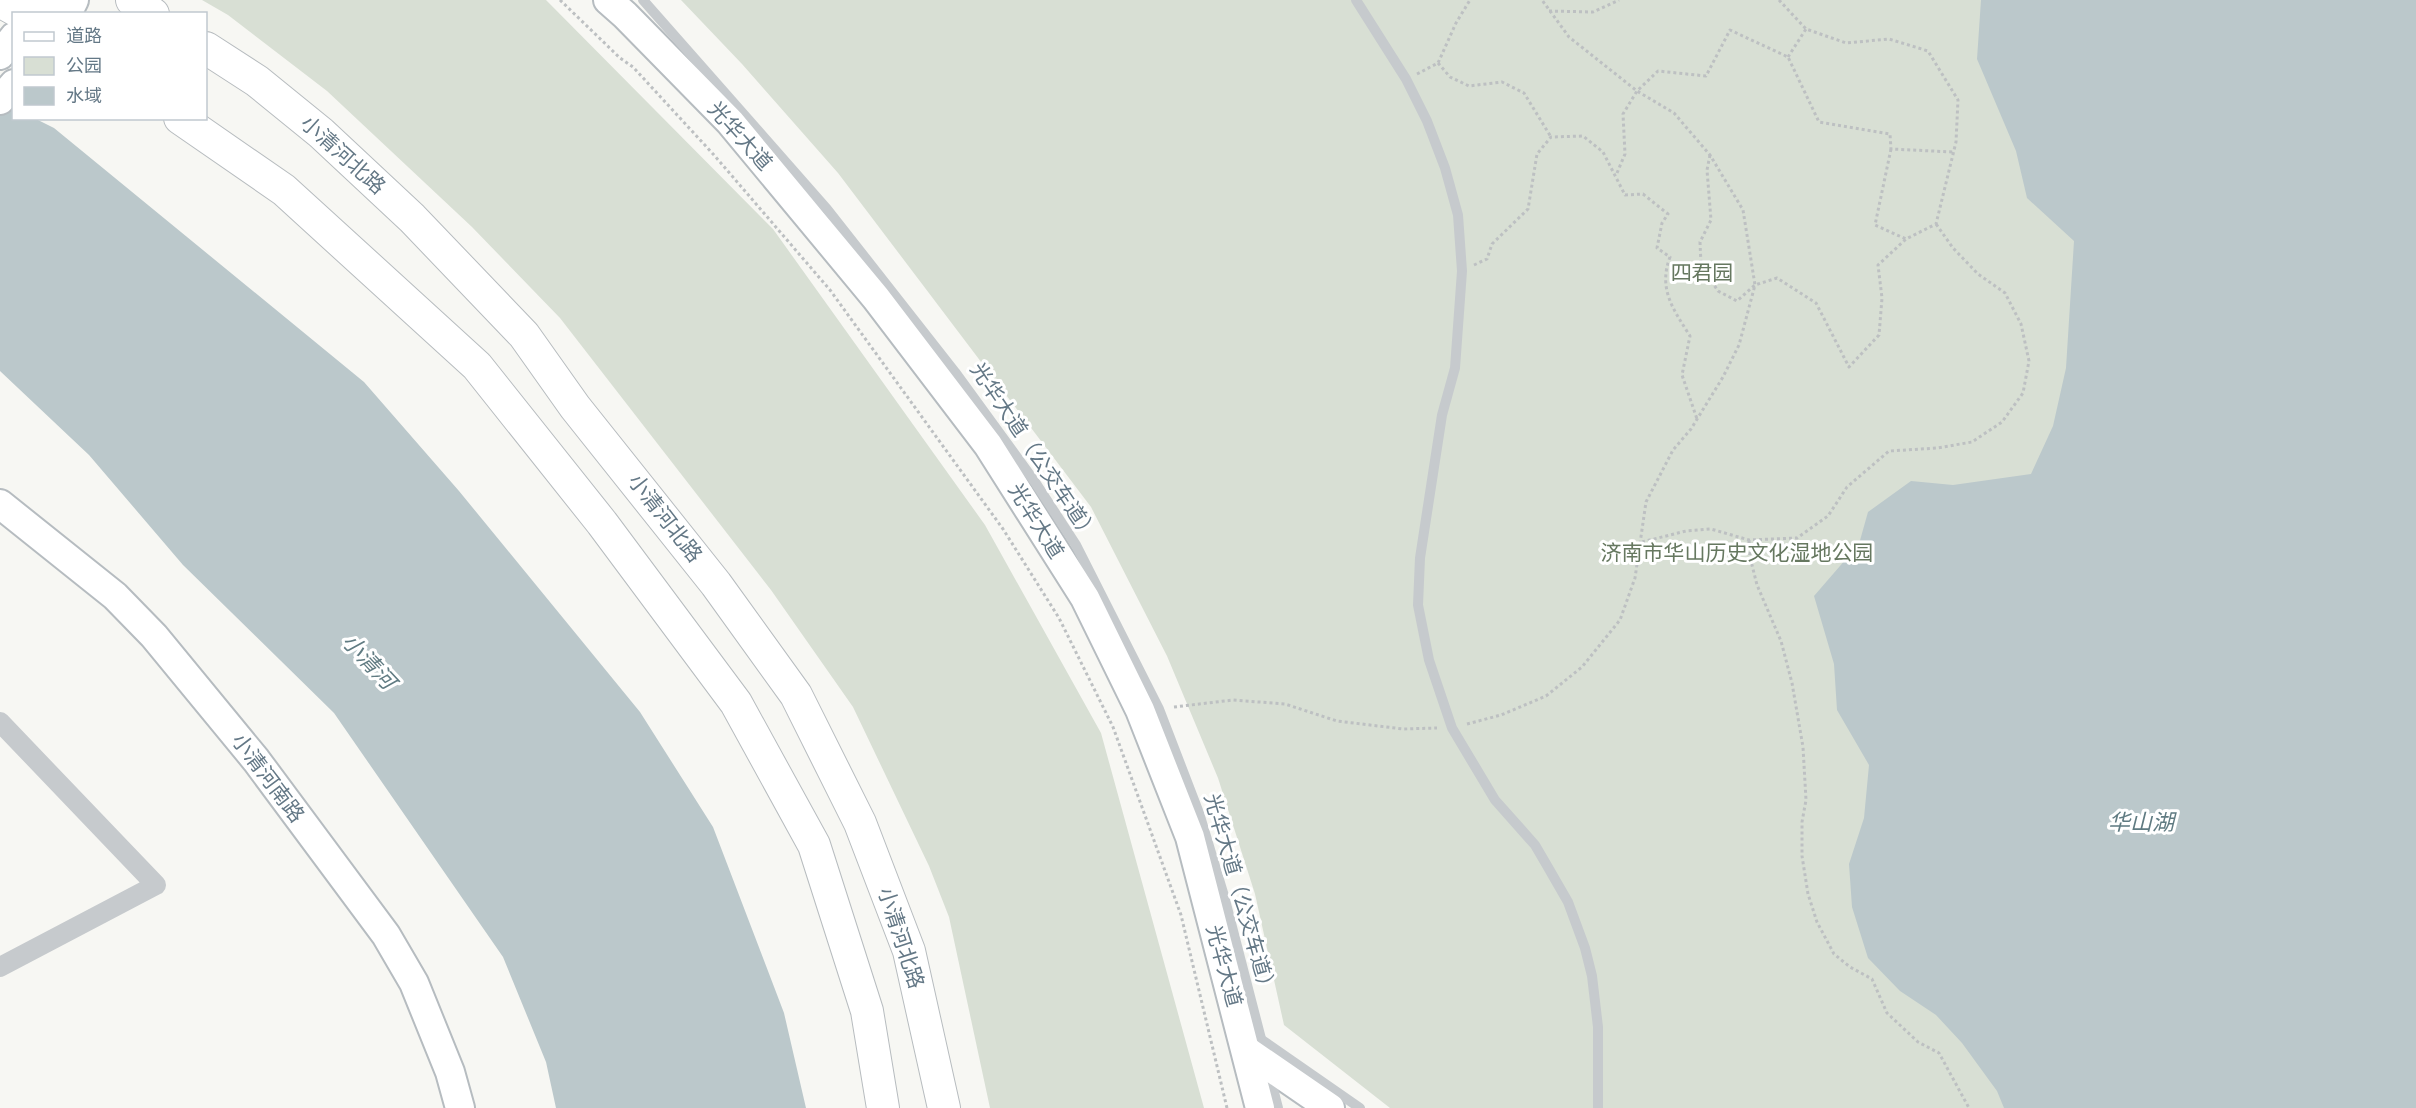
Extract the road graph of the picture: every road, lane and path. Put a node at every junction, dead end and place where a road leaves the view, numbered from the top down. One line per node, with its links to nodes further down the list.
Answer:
1 (52, 0): 14 (main road)
2 (132, 0): 15 (main road)
3 (560, 0): 46 (path)
4 (608, 0): 42 (main road, 光华大道)
5 (643, 0): 38 (lane, 光华大道（公交车道）)
6 (1356, 0): 22 (lane)
7 (1470, 0): 21 (path)
8 (1542, 0): 12 (path)
9 (1619, 0): 12 (path)
10 (1779, 0): 16 (path)
11 (0, 1): 13 (main road)
12 (1549, 11): 23 (path)
13 (19, 12)
14 (37, 12)
15 (150, 12)
16 (1806, 29): 20 (path); 27 (path)
17 (12, 40): 19 (main road)
18 (207, 49): 45 (main road, 小清河北路)
19 (0, 55)
20 (1788, 57): 23 (path); 26 (path)
21 (1438, 63): 22 (path); 25 (path)
22 (1406, 80): 32 (lane)
23 (1637, 90): 28 (path); 29 (path)
24 (183, 120): 44 (main road)
25 (1551, 136): 29 (path); 32 (path)
26 (1891, 149): 27 (path); 31 (path)
27 (1953, 152): 30 (path)
28 (1710, 154): 33 (path); 33 (path)
29 (1616, 175): 34 (path)
30 (1936, 224): 31 (path); 36 (path)
31 (1906, 239): 33 (path)
32 (1462, 272): 40 (lane)
33 (1755, 285): 34 (path)
34 (1697, 419): 37 (path)
35 (0, 504): 43 (main road, 小清河南路)
36 (1749, 540): 37 (path); 52 (path)
37 (1642, 542): 40 (path)
38 (1159, 709): 40 (path); 42 (lane, 光华大道（公交车道）)
39 (0, 722): 41 (street)
40 (1452, 728): 51 (lane)
41 (0, 967)
42 (1259, 1052): 47 (main road, 光华大道); 48 (lane, 光华大道（公交车道）); 49 (main road); 50 (lane)
43 (460, 1108)
44 (883, 1108)
45 (944, 1108)
46 (1227, 1108)
47 (1260, 1108)
48 (1278, 1108)
49 (1330, 1108)
50 (1360, 1108)
51 (1598, 1108)
52 (1969, 1108)

